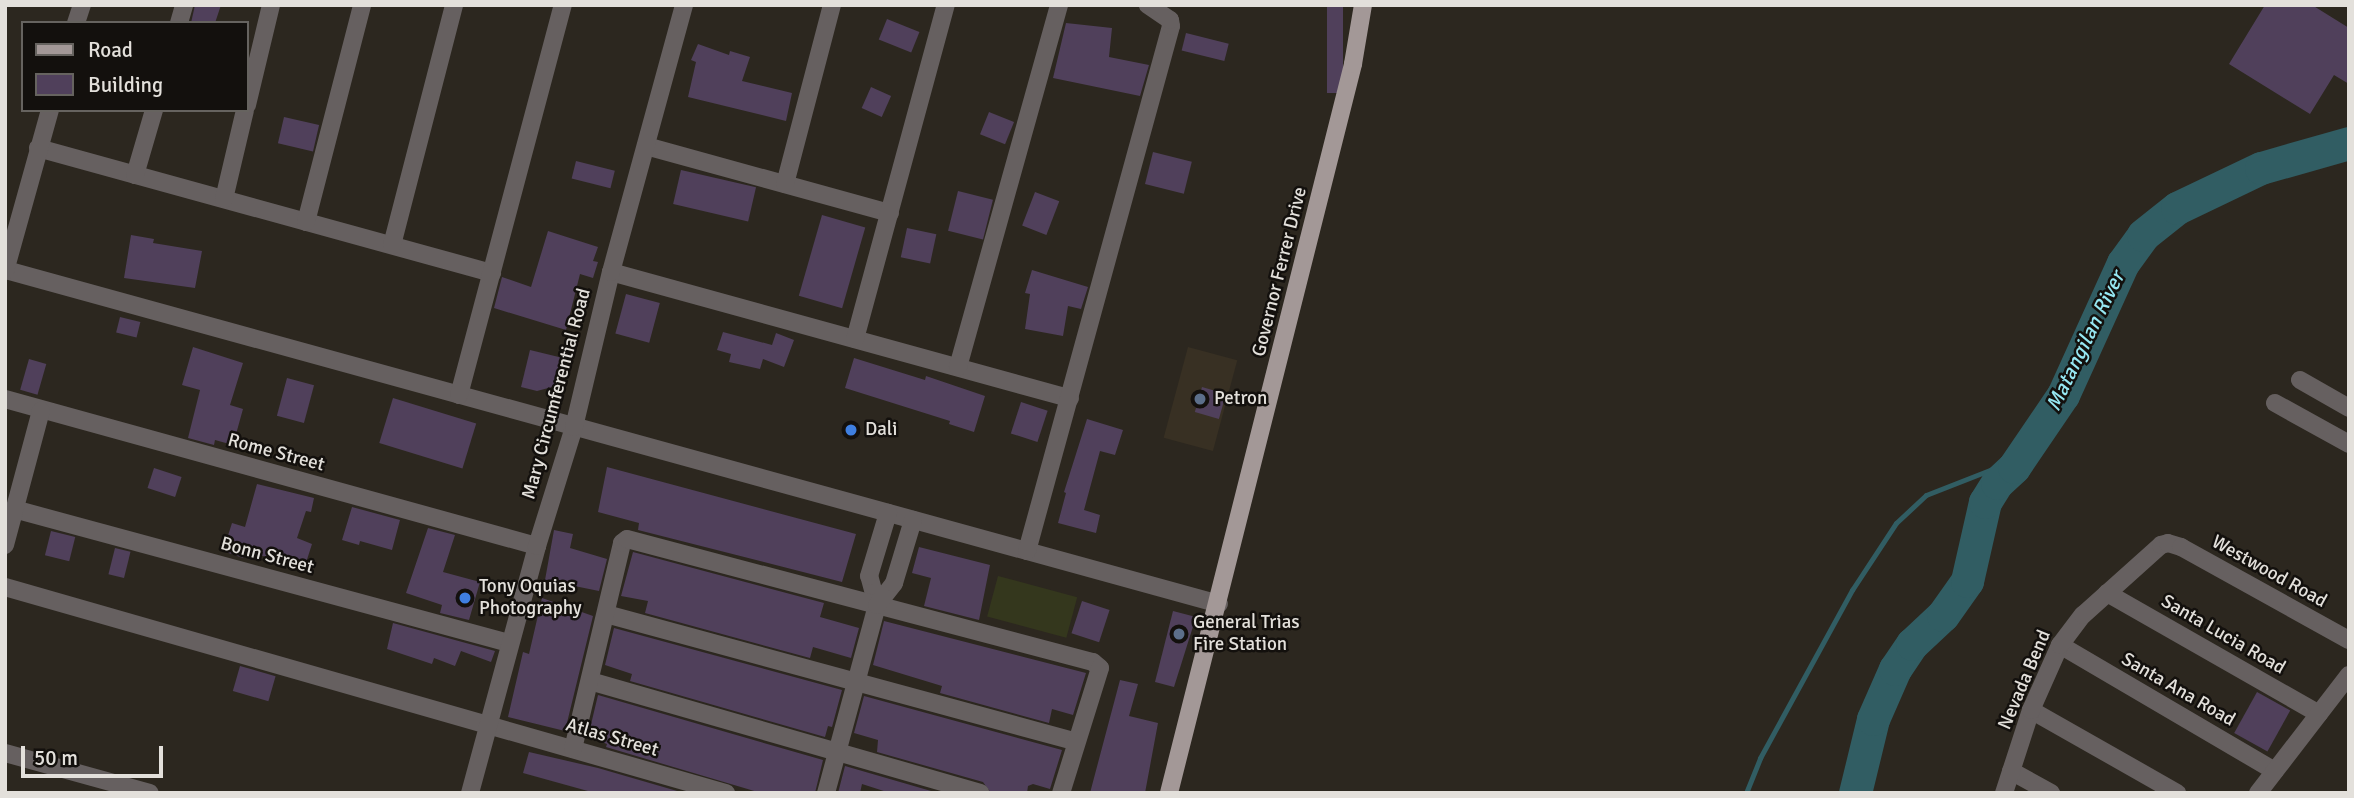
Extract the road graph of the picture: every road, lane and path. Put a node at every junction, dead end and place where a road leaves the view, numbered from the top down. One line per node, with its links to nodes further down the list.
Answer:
1 (271, 5): 11 (street)
2 (362, 5): 21 (street)
3 (454, 5): 22 (street)
4 (562, 5): 26 (street)
5 (684, 5): 15 (street, Mary Circumferential Road)
6 (832, 5): 18 (street)
7 (946, 5): 20 (street)
8 (1059, 5): 28 (street)
9 (1147, 5): 31 (street)
10 (1363, 5): 47 (main road, Governor Ferrer Drive)
11 (248, 100)
12 (49, 112): 16 (street)
13 (153, 112): 17 (street)
14 (245, 112): 19 (street)
15 (646, 146): 18 (street); 25 (street, Mary Circumferential Road)
16 (38, 148): 17 (street); 23 (street)
17 (135, 175): 19 (street)
18 (785, 184): 20 (street)
19 (224, 199): 21 (street)
20 (890, 213): 27 (street)
21 (306, 222): 22 (street)
22 (392, 245): 26 (street)
23 (8, 248): 24 (street)
24 (5, 270): 30 (street)
25 (611, 272): 27 (street); 36 (street, Mary Circumferential Road)
26 (492, 273): 30 (street)
27 (855, 339): 28 (street)
28 (958, 367): 31 (street)
29 (2300, 380): 34 (street)
30 (459, 395): 36 (street)
31 (1070, 398): 44 (street)
32 (5, 399): 35 (street, Rome Street)
33 (2275, 403): 37 (street)
34 (2349, 408)
35 (41, 411): 38 (street); 43 (street, Rome Street)
36 (574, 427): 39 (street); 43 (street, Mary Circumferential Road)
37 (2349, 444)
38 (14, 509): 42 (street); 51 (street, Bonn Street)
39 (888, 513): 40 (street); 48 (street)
40 (913, 520): 44 (street); 48 (street)
41 (2168, 543): 46 (street, Nevada Bend); 50 (street, Westwood Road)
42 (5, 545)
43 (537, 546): 51 (street, Mary Circumferential Road)
44 (1027, 551): 47 (street)
45 (5, 587): 58 (street, Atlas Street)
46 (2107, 593): 52 (street, Nevada Bend); 57 (street, Santa Lucia Road)
47 (1219, 604): 71 (main road, Governor Ferrer Drive)
48 (877, 605): 49 (street); 55 (street); 59 (street)
49 (606, 614): 54 (street); 55 (street)
50 (2349, 640)
51 (509, 643): 58 (street, Mary Circumferential Road)
52 (2060, 645): 56 (street, Nevada Bend); 64 (street, Santa Ana Road)
53 (2349, 675): 57 (street)
54 (590, 681): 60 (street); 61 (street)
55 (856, 683): 59 (street); 61 (street)
56 (2031, 710): 63 (street, Nevada Bend); 74 (street)
57 (2319, 714): 64 (street)
58 (486, 726): 60 (street, Atlas Street); 66 (street, Mary Circumferential Road)
59 (1076, 742): 70 (street)
60 (573, 749): 67 (street, Atlas Street)
61 (837, 752): 68 (street); 69 (street)
62 (5, 753): 65 (street)
63 (2011, 771): 72 (street, Nevada Bend); 73 (street)
64 (2275, 771): 75 (street)
65 (150, 793)
66 (470, 793)
67 (726, 793)
68 (826, 793)
69 (980, 793)
70 (1061, 793)
71 (1169, 793)
72 (2004, 793)
73 (2052, 793)
74 (2177, 793)
75 (2258, 793)

